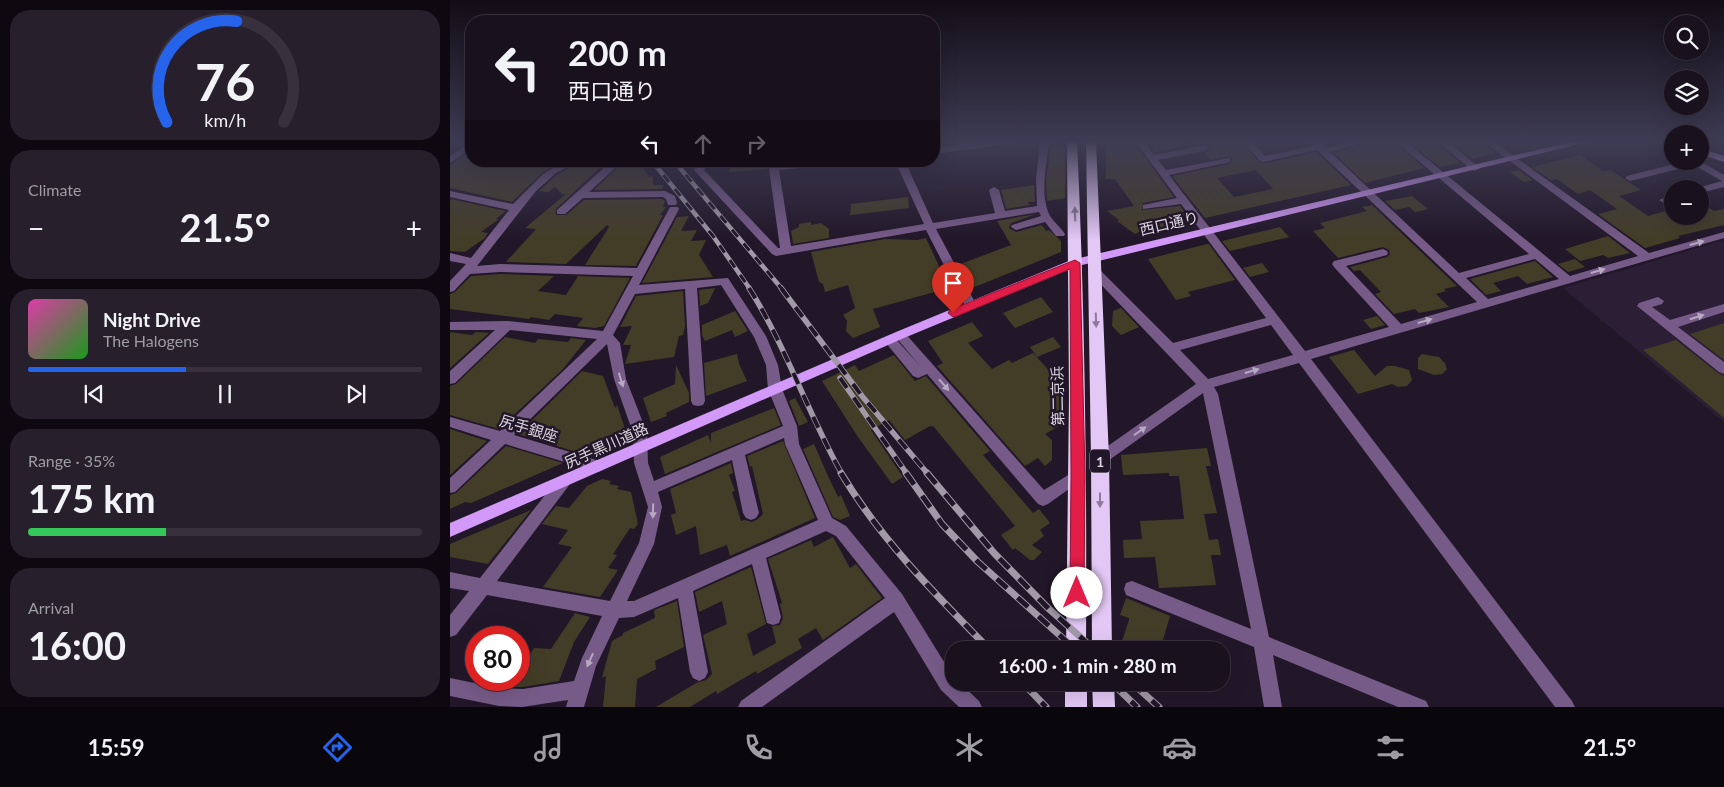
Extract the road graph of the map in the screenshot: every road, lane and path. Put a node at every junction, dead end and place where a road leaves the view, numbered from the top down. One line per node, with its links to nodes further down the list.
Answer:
1 (550, 174): 25 (street)
2 (604, 174): 22 (street)
3 (709, 174): 35 (street)
4 (775, 174): 35 (street)
5 (906, 174): 30 (street)
6 (1042, 174): 26 (street)
7 (1073, 174): 40 (highway, 第二京浜 / 1, one-way to 7)
8 (1092, 174): 41 (highway, 1)
9 (1164, 174): 23 (street)
10 (1348, 174): 20 (street)
11 (1439, 174): 15 (street)
12 (1450, 174): 15 (main road, 西口通り)
13 (1533, 174): 39 (street)
14 (1645, 174): 16 (street)
15 (1441, 176): 20 (main road, 西口通り); 37 (street)
16 (1630, 178)
17 (1724, 184): 18 (street)
18 (1709, 188)
19 (994, 190): 28 (street)
20 (1368, 193): 32 (main road, 西口通り); 44 (street)
21 (450, 194): 25 (street)
22 (582, 194): 27 (street); 43 (street)
23 (1184, 200): 24 (street); 32 (street)
24 (1147, 207)
25 (515, 208): 42 (street)
26 (1042, 208): 28 (street); 29 (street)
27 (561, 212)
28 (1001, 215): 30 (street)
29 (1047, 218): 31 (street); 33 (street)
30 (930, 227): 35 (street); 51 (street)
31 (1016, 227)
32 (1208, 231): 41 (main road, 西口通り); 53 (street)
33 (1060, 234)
34 (1724, 235): 39 (street, one-way to 34)
35 (786, 251)
36 (1383, 253): 57 (street)
37 (1537, 255): 44 (street); 45 (street)
38 (450, 257): 42 (street)
39 (1647, 257): 45 (street, one-way to 39)
40 (1075, 263): 41 (main road, 西口通り); 51 (main road, 西口通り); 74 (highway, 第二京浜 / 1)
41 (1094, 264): 60 (street); 72 (highway, 1, one-way to 72)
42 (471, 266): 43 (street); 47 (street)
43 (641, 272): 48 (street)
44 (1457, 277): 50 (street)
45 (1568, 280): 50 (street)
46 (691, 285): 48 (street); 65 (street); 66 (street)
47 (450, 288)
48 (632, 290): 58 (street)
49 (1658, 301): 56 (street)
50 (1486, 304): 57 (street, one-way to 50)
51 (971, 306): 59 (main road, 西口通り)
52 (1724, 308): 56 (street, one-way to 52)
53 (1275, 320): 60 (street); 61 (street)
54 (507, 325): 55 (street); 58 (street); 63 (street)
55 (450, 326)
56 (1669, 326): 62 (street)
57 (1398, 329): 61 (street)
58 (606, 336): 69 (street); 70 (street, one-way to 70)
59 (895, 338): 65 (main road, 西口通り); 74 (street, one-way to 74)
60 (1171, 348): 64 (street)
61 (1302, 356): 64 (street, one-way to 61); 105 (street)
62 (1724, 369)
63 (450, 379)
64 (1205, 385): 72 (street, one-way to 64); 92 (street)
65 (775, 389): 68 (street); 70 (main road, 尻手黒川道路)
66 (698, 401)
67 (450, 422): 69 (street, 尻手銀座)
68 (790, 429): 71 (street); 79 (street)
69 (501, 436): 73 (street, 尻手銀座); 76 (street)
70 (642, 447): 73 (main road, 尻手黒川道路); 77 (street)
71 (737, 452): 77 (street); 78 (street)
72 (1100, 459): 91 (highway, 1, one-way to 91)
73 (598, 466): 75 (main road, 尻手黒川道路)
74 (1078, 475): 90 (highway, 第二京浜 / 1)
75 (565, 480): 80 (main road, 尻手黒川道路); 84 (street)
76 (450, 487)
77 (650, 489): 87 (street, one-way to 87)
78 (751, 513)
79 (827, 523): 81 (street); 86 (street)
80 (450, 530)
81 (757, 554): 83 (street); 88 (street)
82 (450, 580): 84 (street)
83 (684, 586): 87 (street); 93 (street)
84 (484, 588): 87 (street); 89 (street)
85 (1132, 589): 92 (street)
86 (896, 600): 99 (street); 100 (street)
87 (614, 610): 95 (street, one-way to 95)
88 (773, 617)
89 (450, 630)
90 (1076, 641)
91 (1102, 641)
92 (1262, 644): 103 (street); 104 (street)
93 (698, 672)
94 (450, 687): 95 (street)
95 (579, 689): 98 (street)
96 (1076, 691): 101 (highway)
97 (1103, 691): 102 (highway)
98 (575, 707)
99 (747, 707)
100 (973, 707)
101 (1076, 707)
102 (1104, 707)
103 (1273, 707)
104 (1420, 707)
105 (1566, 707)

